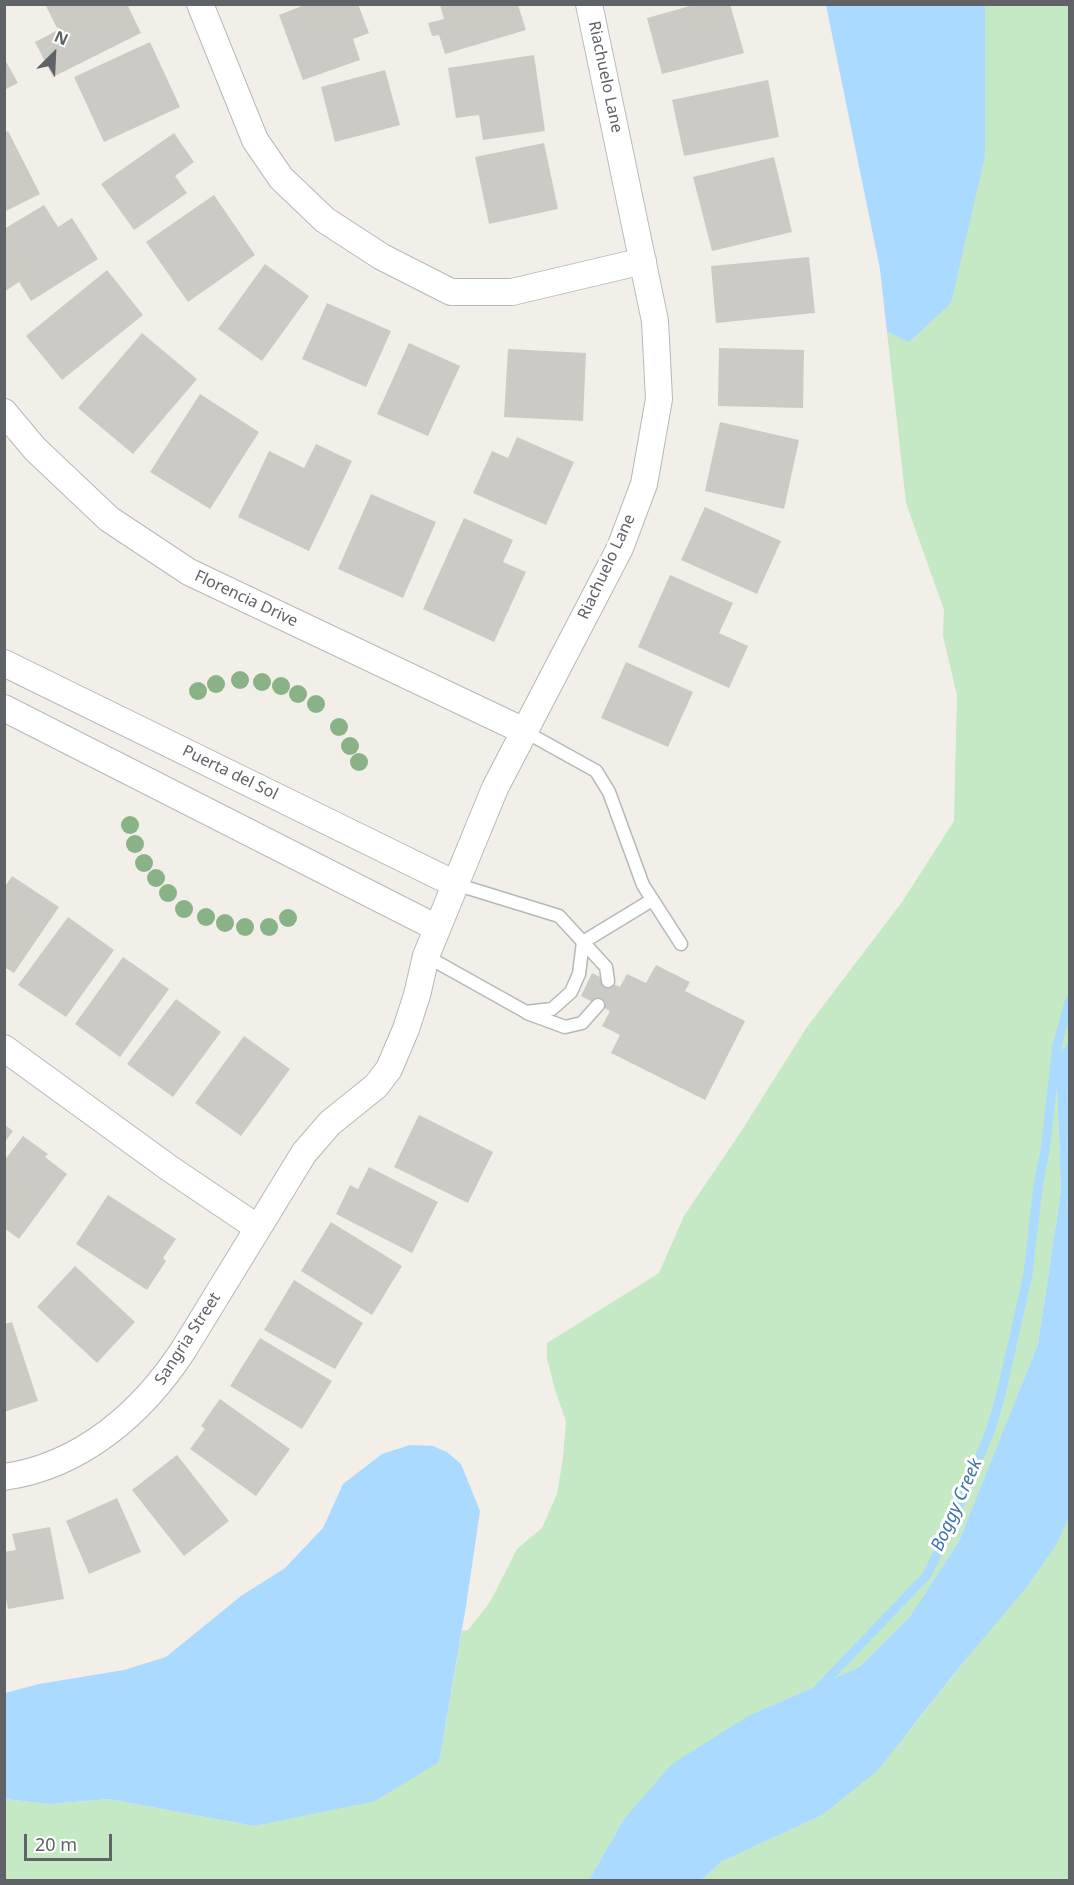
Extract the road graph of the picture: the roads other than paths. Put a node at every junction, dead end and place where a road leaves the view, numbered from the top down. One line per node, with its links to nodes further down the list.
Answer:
1 (200, 4): 3 (street)
2 (590, 4): 3 (street, Riachuelo Lane)
3 (643, 261): 7 (street, Riachuelo Lane)
4 (4, 412): 7 (street, Florencia Drive)
5 (4, 663): 8 (street, Puerta del Sol)
6 (4, 708): 10 (street)
7 (524, 731): 8 (street, Riachuelo Lane); 9 (lane)
8 (455, 884): 10 (street, Riachuelo Lane); 11 (lane)
9 (652, 900): 11 (lane); 12 (lane)
10 (437, 928): 13 (street, Riachuelo Lane)
11 (583, 942): 14 (lane); 17 (lane)
12 (681, 944)
13 (426, 956): 15 (street, Riachuelo Lane); 17 (lane)
14 (608, 981)
15 (417, 995): 19 (street, Sangria Street)
16 (598, 1005): 17 (lane)
17 (526, 1012)
18 (4, 1048): 19 (street)
19 (258, 1228): 20 (street, Sangria Street)
20 (4, 1478)

